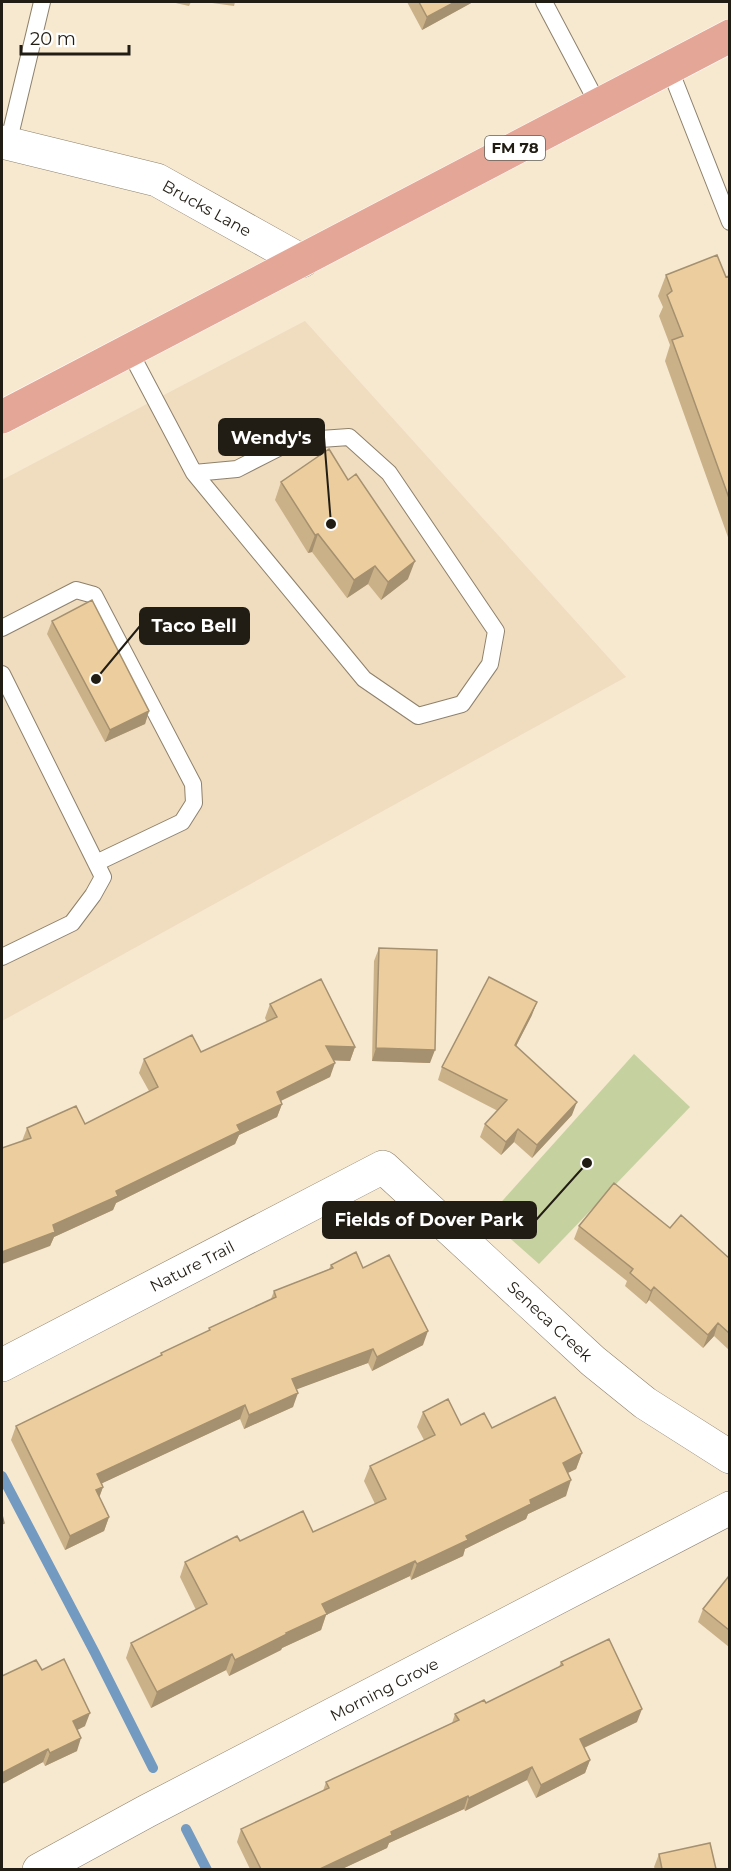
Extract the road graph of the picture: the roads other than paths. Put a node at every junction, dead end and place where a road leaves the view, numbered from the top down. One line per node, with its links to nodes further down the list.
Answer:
1 (42, 2): 6 (lane)
2 (544, 2): 5 (lane)
3 (729, 36): 4 (main road, FM 78)
4 (669, 67): 5 (main road, FM 78); 7 (lane)
5 (598, 104): 8 (main road, FM 78)
6 (5, 143): 8 (street, Brucks Lane)
7 (729, 222)
8 (302, 261): 9 (main road, FM 78)
9 (129, 350): 10 (main road, FM 78); 11 (lane)
10 (2, 417)
11 (194, 473): 11 (lane)
12 (2, 628): 14 (lane)
13 (2, 674): 14 (lane)
14 (96, 863): 15 (lane)
15 (2, 957)
16 (383, 1167): 17 (street, Nature Trail); 18 (street, Seneca Creek)
17 (2, 1365)
18 (729, 1457)
19 (729, 1508): 20 (street, Morning Grove)
20 (39, 1869)

